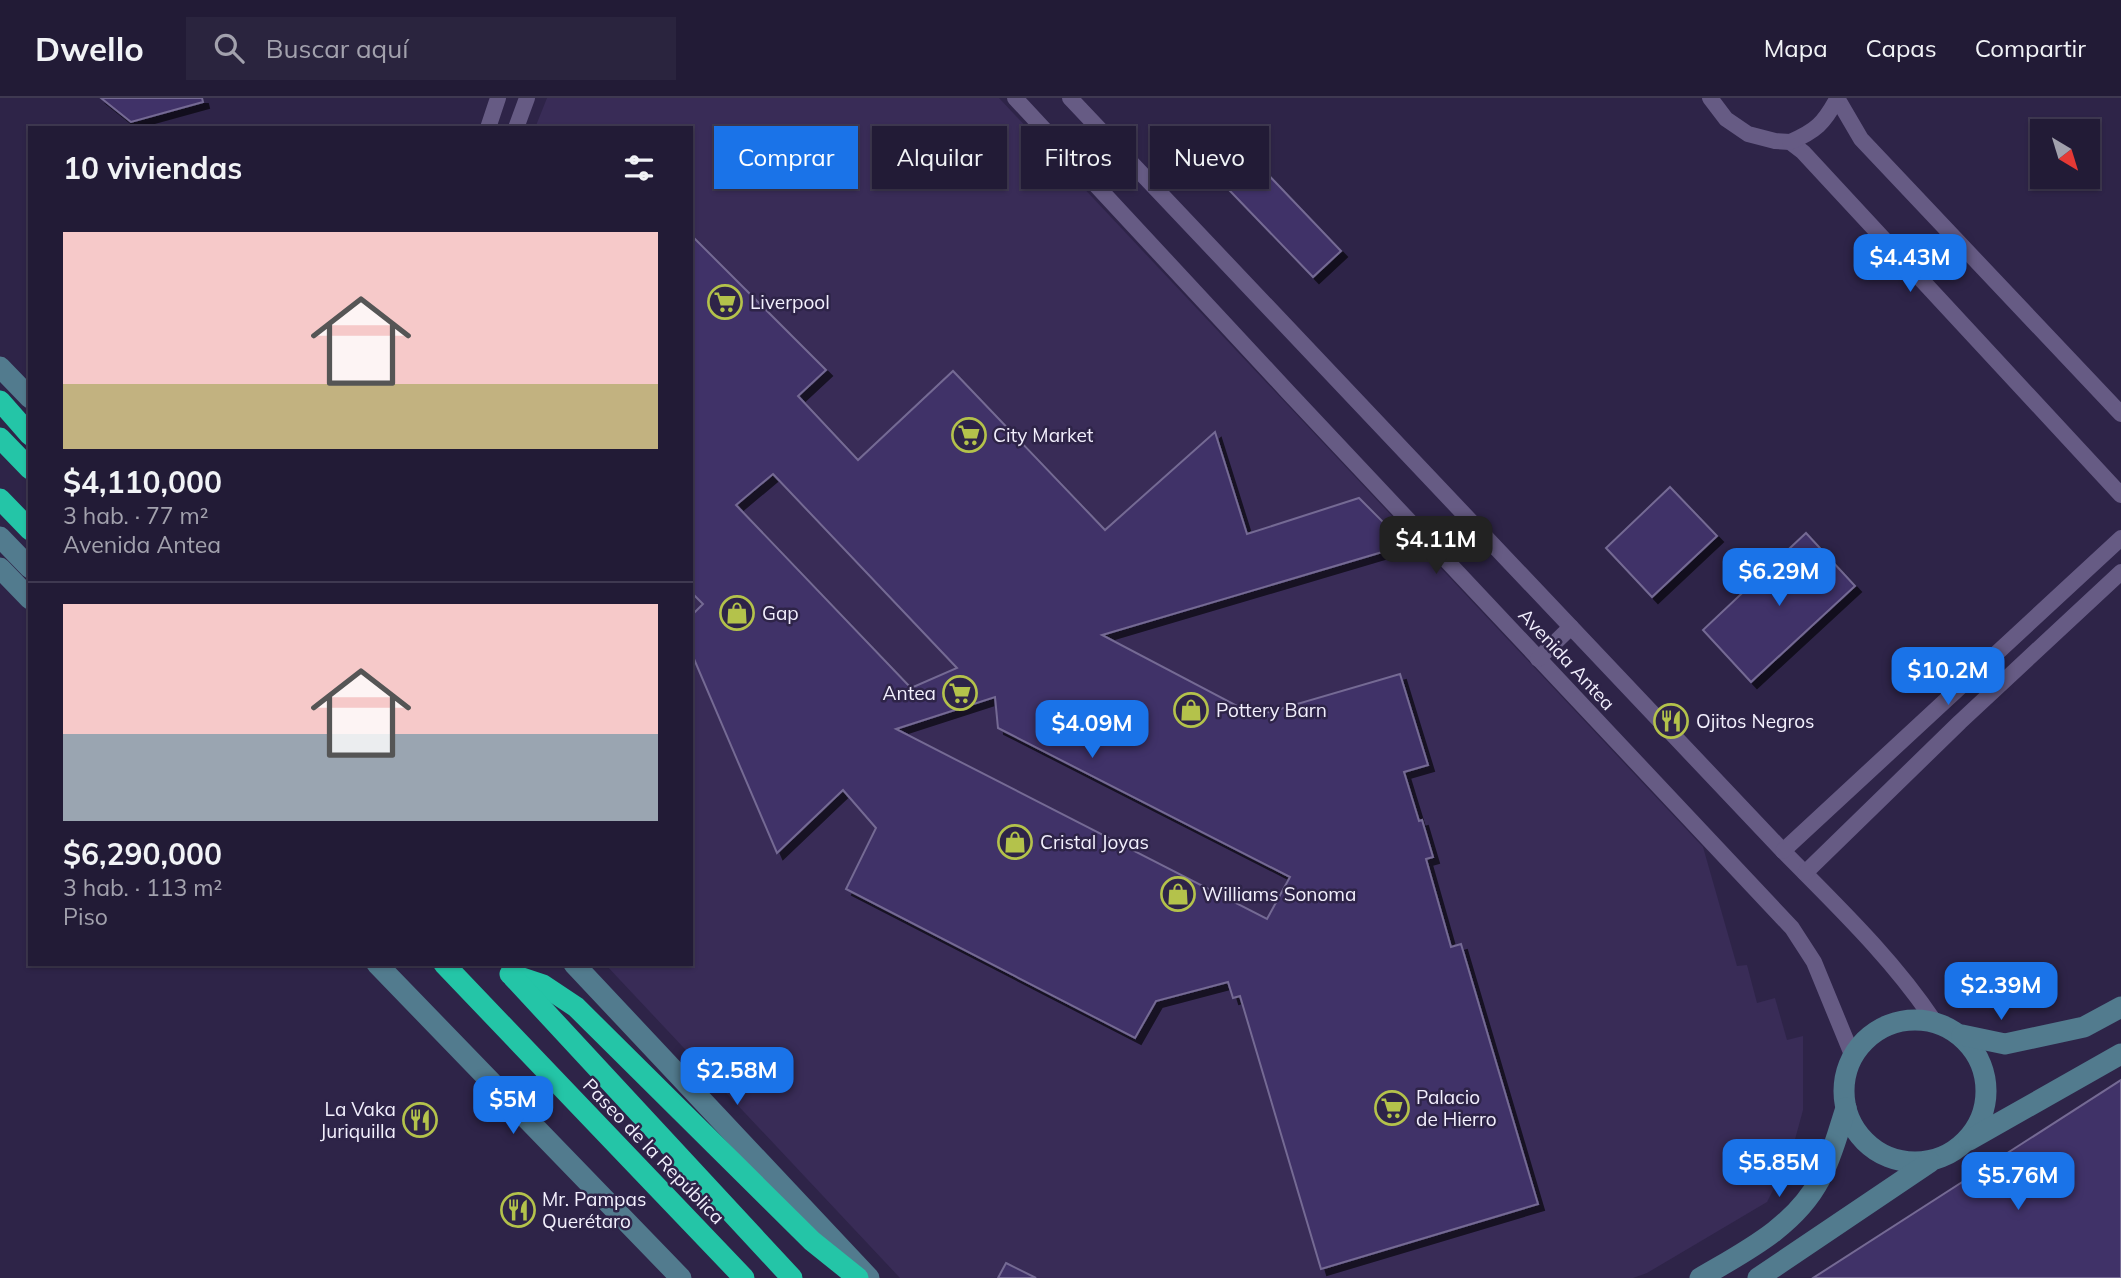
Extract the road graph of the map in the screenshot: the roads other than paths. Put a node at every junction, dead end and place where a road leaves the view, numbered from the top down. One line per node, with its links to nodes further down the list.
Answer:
1 (498, 98): 7 (street)
2 (527, 98): 8 (street)
3 (1015, 98): 27 (street, Avenida Antea)
4 (1070, 98): 26 (street, Avenida Antea)
5 (1710, 98): 9 (street)
6 (1837, 99): 9 (street); 13 (street)
7 (489, 126)
8 (517, 126)
9 (1790, 142): 17 (street)
10 (0, 367): 11 (main road)
11 (28, 396)
12 (0, 401): 14 (highway)
13 (2121, 414)
14 (28, 433)
15 (0, 438): 16 (highway)
16 (28, 467)
17 (2121, 495)
18 (0, 499): 19 (highway)
19 (28, 528)
20 (0, 537): 22 (main road)
21 (2121, 538): 28 (street)
22 (28, 566)
23 (0, 568): 25 (main road)
24 (2121, 572): 29 (street)
25 (28, 597)
26 (1571, 627): 27 (street); 30 (street, Avenida Antea)
27 (1538, 659): 40 (street, Avenida Antea)
28 (1942, 702): 29 (street); 30 (street)
29 (1960, 722): 31 (street)
30 (1783, 851): 31 (street, Avenida Antea)
31 (1805, 873): 37 (street, Avenida Antea)
32 (379, 966): 44 (main road)
33 (446, 966): 45 (highway, Paseo de la República)
34 (576, 966): 48 (main road)
35 (506, 969): 46 (highway, Paseo de la República); 47 (highway)
36 (2121, 1007): 38 (main road)
37 (1934, 1021): 38 (main road); 40 (main road)
38 (1962, 1035): 42 (main road)
39 (2121, 1054): 42 (main road)
40 (1853, 1056): 41 (main road)
41 (1846, 1108): 43 (main road); 49 (main road)
42 (1968, 1141): 43 (main road)
43 (1930, 1161): 50 (main road)
44 (681, 1278)
45 (744, 1278)
46 (792, 1278)
47 (858, 1278)
48 (869, 1278)
49 (1700, 1278)
50 (1758, 1278)

